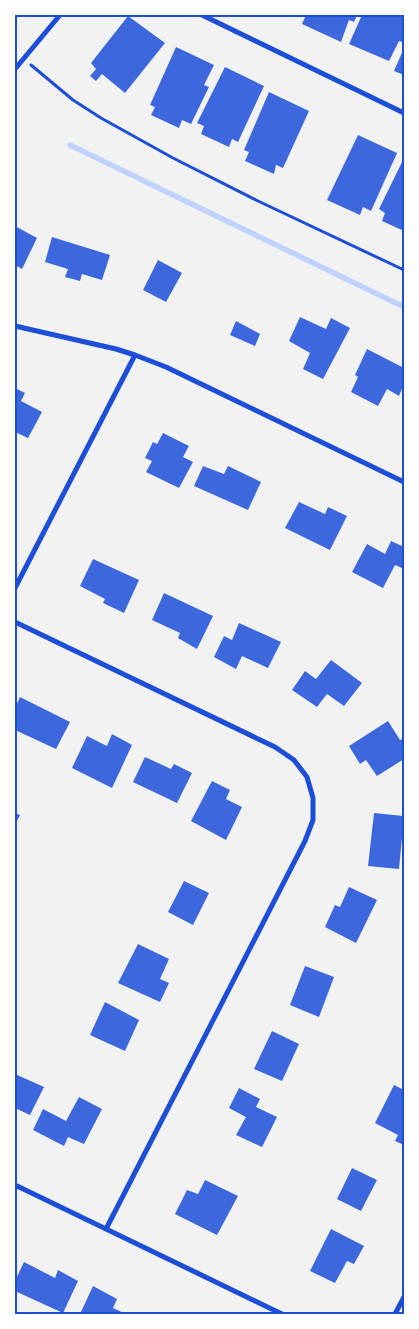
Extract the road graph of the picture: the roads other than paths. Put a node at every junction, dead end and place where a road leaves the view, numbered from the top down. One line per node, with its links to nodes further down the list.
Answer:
1 (60, 15): 3 (street)
2 (202, 15): 4 (street)
3 (15, 69)
4 (404, 113)
5 (15, 326): 6 (street)
6 (135, 355): 7 (street); 8 (street)
7 (404, 482)
8 (15, 588)
9 (15, 622): 11 (street)
10 (15, 1185): 11 (street)
11 (106, 1229): 13 (street)
12 (404, 1297): 14 (street)
13 (282, 1314)
14 (395, 1314)

